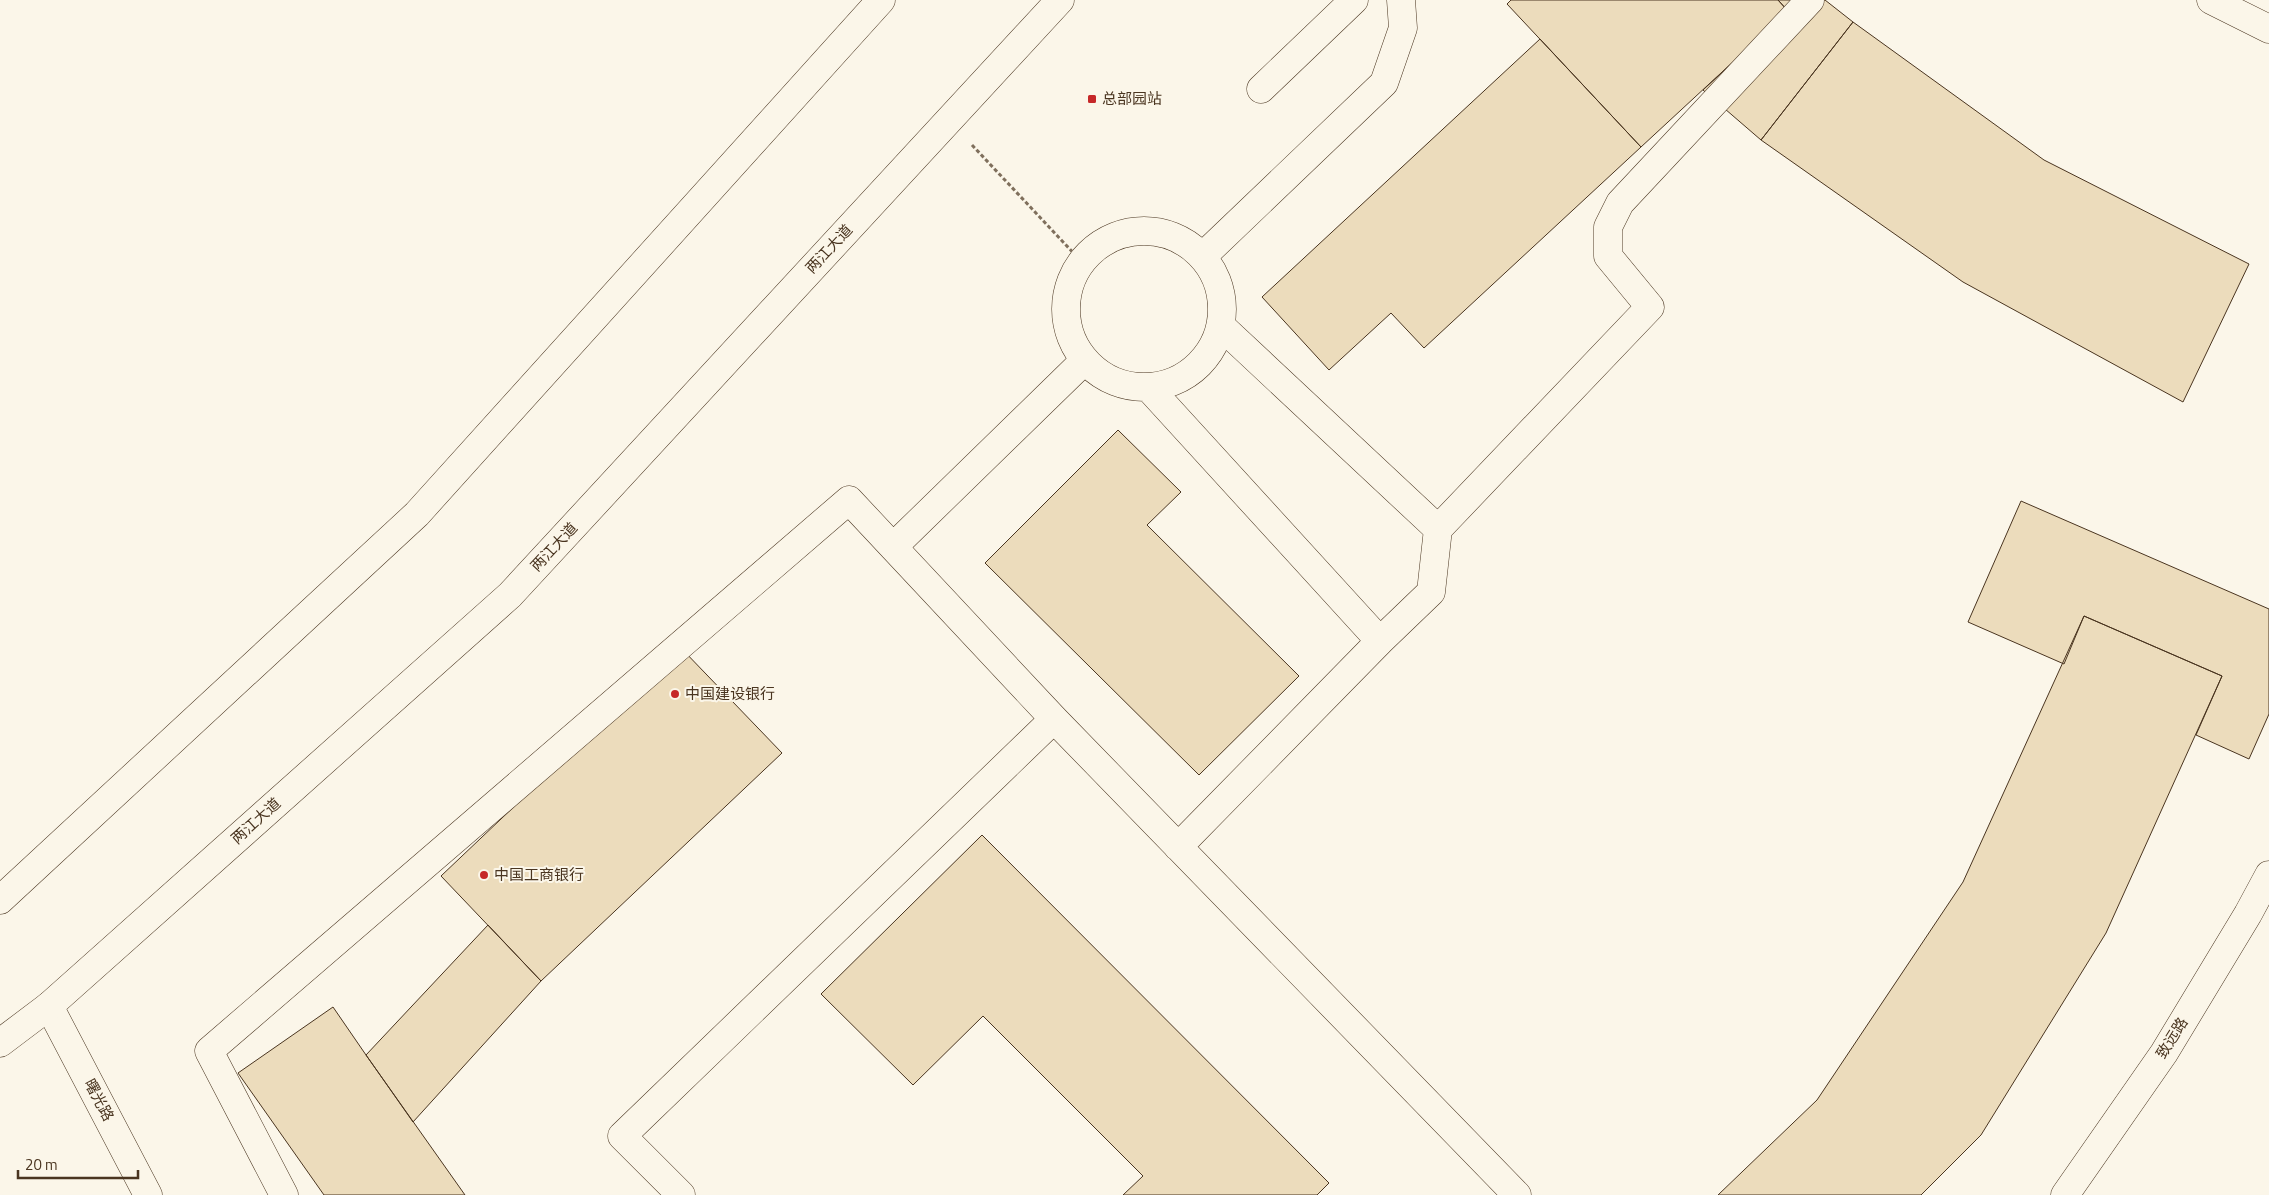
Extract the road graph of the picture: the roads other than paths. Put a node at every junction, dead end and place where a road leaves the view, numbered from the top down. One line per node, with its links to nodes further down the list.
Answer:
1 (882, 0): 19 (main road)
2 (1060, 0): 20 (main road, 两江大道)
3 (1354, 0): 8 (main road)
4 (1401, 0): 9 (main road)
5 (1810, 0): 13 (main road)
6 (2211, 0): 7 (main road)
7 (2269, 29)
8 (1260, 89)
9 (1203, 256): 10 (main road); 11 (main road)
10 (1221, 326): 12 (main road); 13 (main road)
11 (1085, 360): 12 (main road); 14 (main road)
12 (1148, 387): 15 (main road)
13 (1438, 529): 15 (main road)
14 (893, 547): 16 (main road); 24 (main road)
15 (1380, 641): 17 (main road)
16 (1054, 719): 17 (main road); 25 (main road)
17 (1178, 847): 22 (main road)
18 (2269, 875): 26 (main road, 致远路)
19 (0, 900)
20 (49, 1006): 21 (main road, 两江大道); 23 (main road, 曙光路)
21 (0, 1043)
22 (1502, 1190)
23 (148, 1195)
24 (284, 1195)
25 (681, 1195)
26 (2065, 1195)

